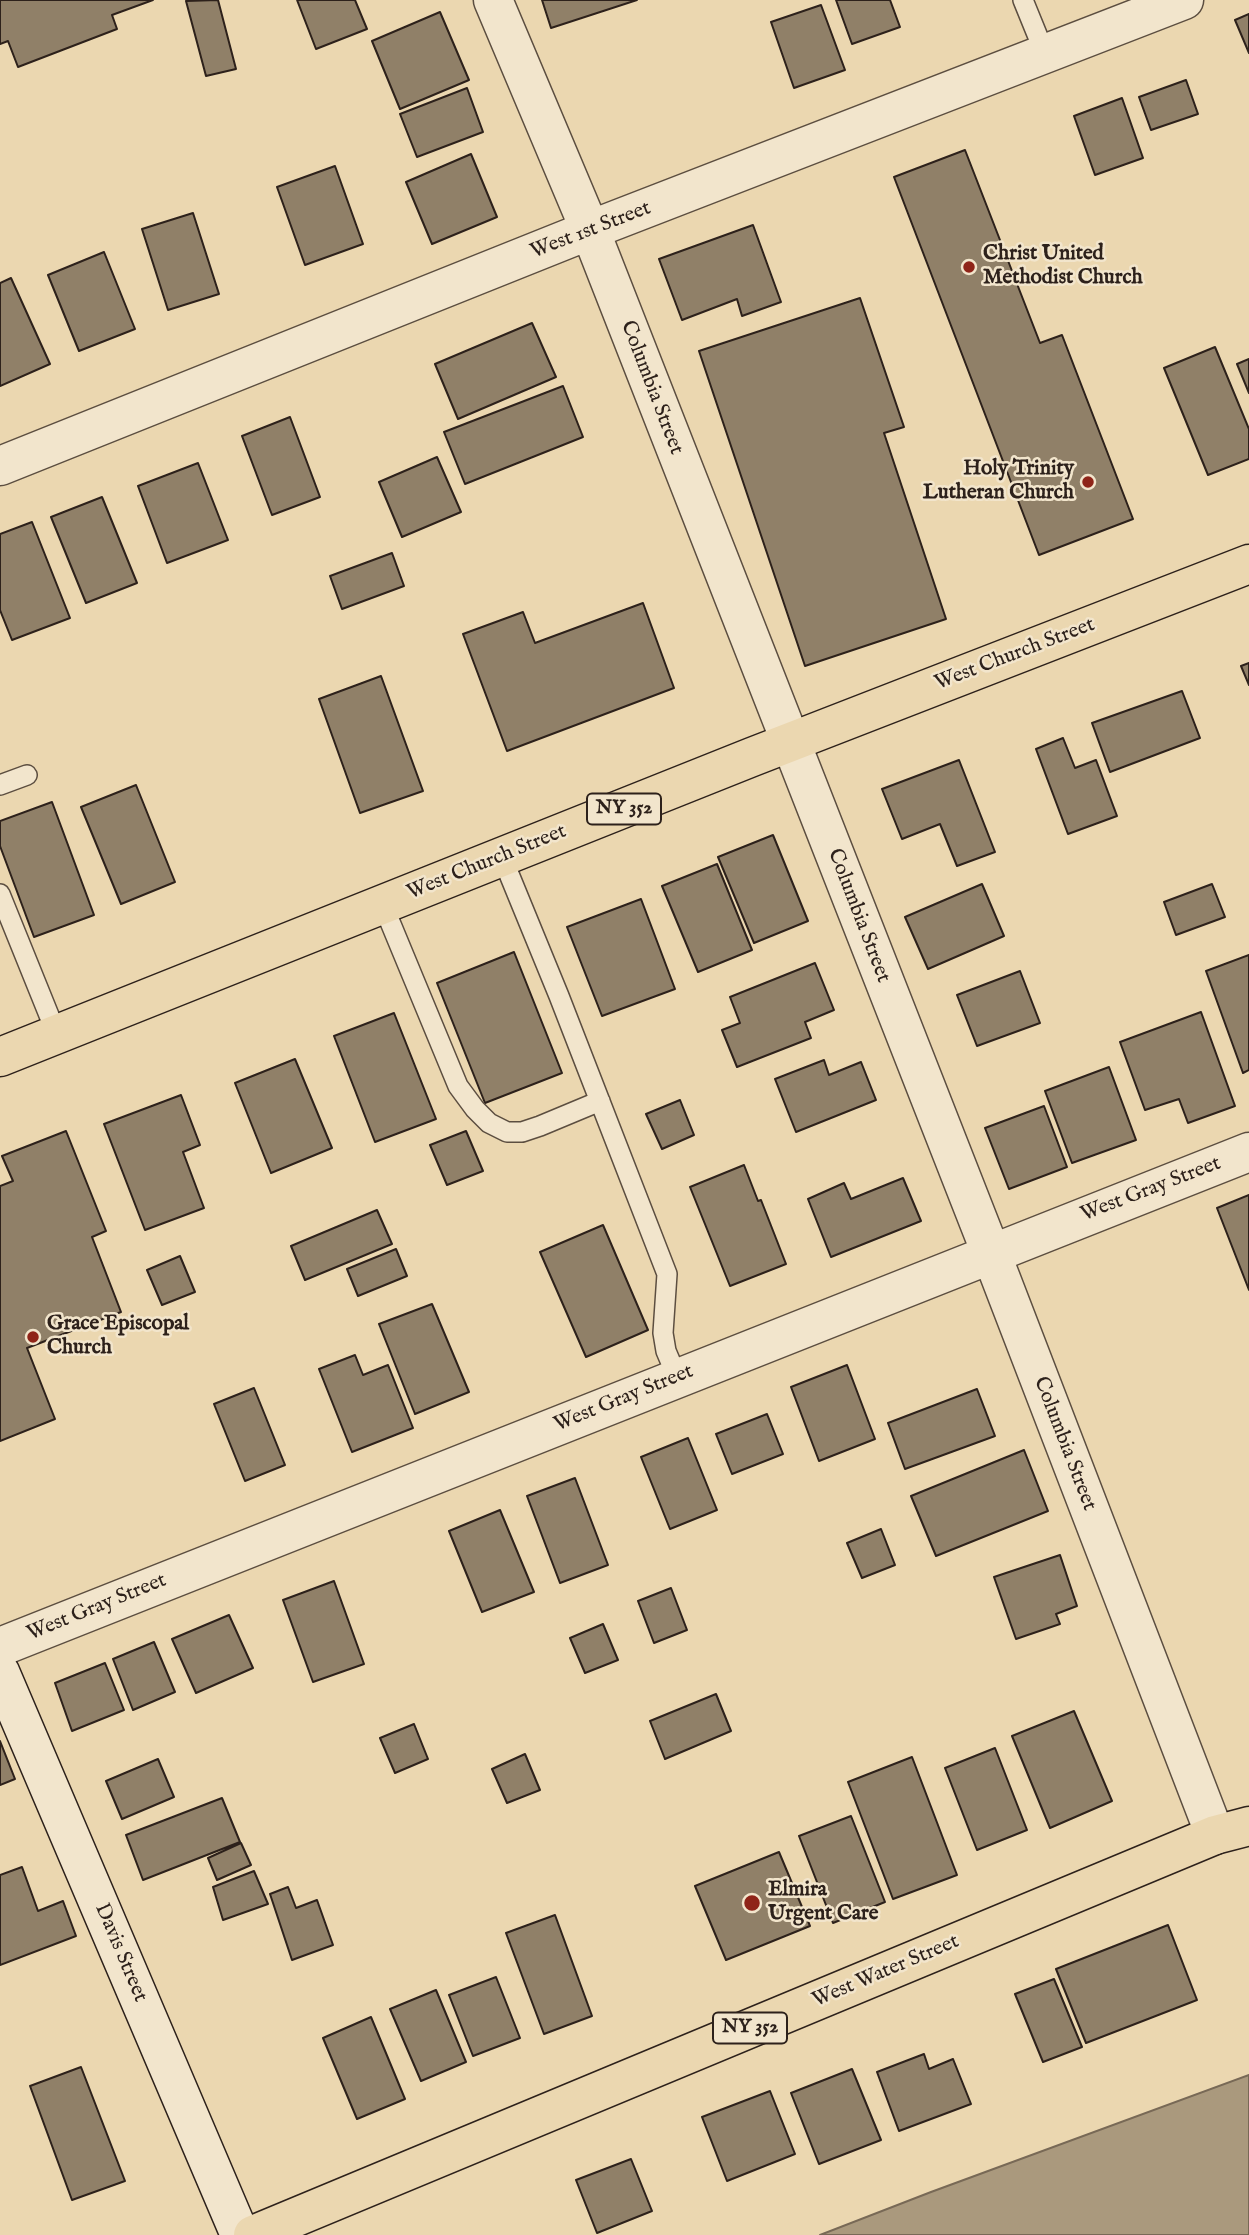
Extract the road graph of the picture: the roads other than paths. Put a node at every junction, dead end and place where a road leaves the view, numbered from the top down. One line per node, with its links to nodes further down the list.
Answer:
1 (494, 0): 5 (street, Columbia Street)
2 (1023, 0): 4 (lane)
3 (1184, 0): 4 (street, West 1st Street)
4 (1045, 54): 5 (street, West 1st Street)
5 (590, 230): 6 (street, West 1st Street); 8 (street, Columbia Street)
6 (0, 466)
7 (1249, 564): 8 (main road, West Church Street / NY 352)
8 (790, 742): 11 (main road, West Church Street / NY 352); 18 (street, Columbia Street)
9 (27, 775): 10 (lane)
10 (0, 785)
11 (502, 858): 13 (main road, West Church Street / NY 352); 16 (lane)
12 (0, 894): 14 (lane)
13 (383, 905): 14 (main road, West Church Street / NY 352); 16 (lane)
14 (57, 1035): 15 (main road, West Church Street / NY 352)
15 (0, 1057)
16 (600, 1101): 19 (lane)
17 (1249, 1152): 18 (street, West Gray Street)
18 (991, 1253): 19 (street, West Gray Street); 22 (street, Columbia Street)
19 (677, 1377): 20 (street, West Gray Street)
20 (0, 1647)
21 (0, 1672): 23 (street, Davis Street)
22 (1232, 1830): 24 (main road, West Water Street / NY 352)
23 (240, 2235)
24 (253, 2235)

